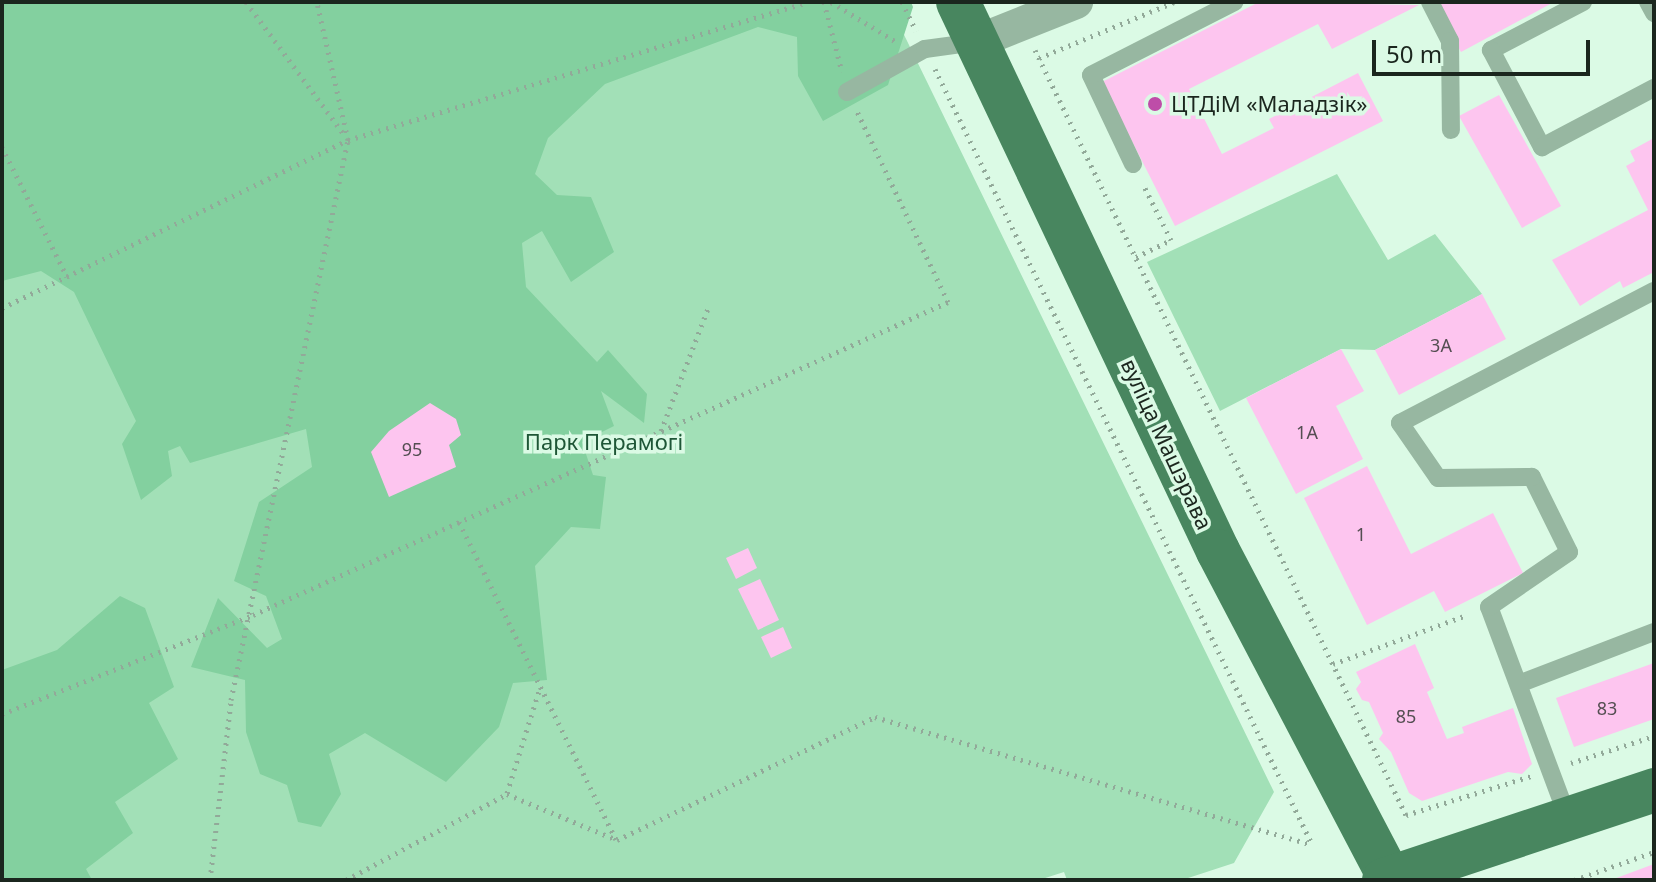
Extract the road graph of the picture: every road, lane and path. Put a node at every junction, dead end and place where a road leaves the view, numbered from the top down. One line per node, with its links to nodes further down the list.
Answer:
1 (246, 2): 21 (path)
2 (317, 2): 21 (path)
3 (807, 2): 21 (path)
4 (824, 2): 19 (path)
5 (831, 2): 16 (path)
6 (958, 2): 15 (main road, вуліца Машэрава)
7 (1076, 2): 14 (street)
8 (1174, 2): 17 (path)
9 (1234, 2): 23 (lane)
10 (1430, 2): 20 (lane)
11 (1583, 2): 18 (lane)
12 (1648, 2): 13 (lane)
13 (1654, 13)
14 (1022, 24): 15 (street); 17 (path)
15 (976, 42): 16 (lane); 46 (main road, вуліца Машэрава)
16 (921, 51): 19 (lane); 44 (path)
17 (1039, 58): 24 (path)
18 (1654, 88)
19 (847, 92): 30 (path)
20 (1451, 130)
21 (348, 140): 26 (path); 33 (path)
22 (2, 147): 26 (path)
23 (1133, 164): 24 (path); 25 (path)
24 (1099, 181): 25 (path)
25 (1136, 257): 35 (path)
26 (67, 277): 29 (path)
27 (1654, 291): 32 (lane)
28 (709, 306): 30 (path)
29 (2, 308)
30 (661, 431): 31 (path)
31 (459, 522): 33 (path); 37 (path)
32 (1489, 607): 35 (path); 36 (lane)
33 (253, 615): 38 (path); 47 (path)
34 (1654, 632): 36 (lane)
35 (1333, 664): 40 (path)
36 (1521, 683): 40 (lane)
37 (540, 687): 42 (path); 44 (path)
38 (2, 714)
39 (1654, 736): 40 (path)
40 (1553, 769): 43 (lane)
41 (1654, 790): 43 (main road)
42 (507, 794): 44 (path); 48 (path)
43 (1569, 818): 46 (main road)
44 (617, 840)
45 (1654, 852): 49 (path)
46 (1387, 879)
47 (210, 880)
48 (346, 880)
49 (1574, 880)

